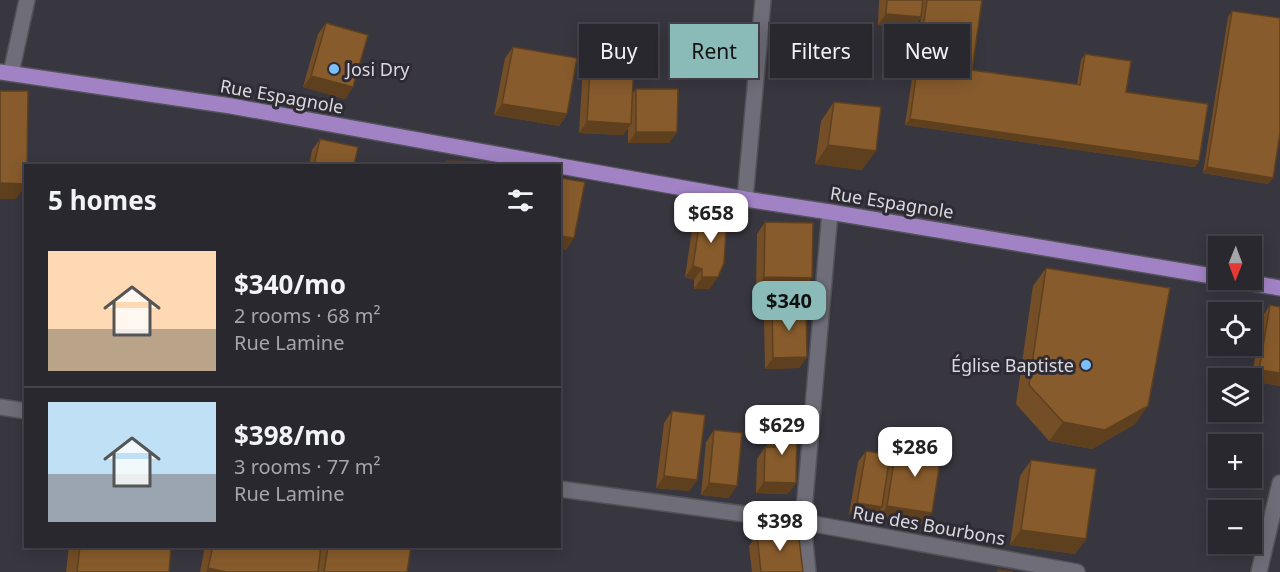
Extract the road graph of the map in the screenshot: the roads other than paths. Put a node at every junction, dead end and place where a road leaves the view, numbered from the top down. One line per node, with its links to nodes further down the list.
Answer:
1 (27, 0): 3 (street)
2 (763, 0): 6 (street)
3 (5, 73): 4 (main road, Rue Espagnole)
4 (552, 164)
5 (561, 166): 6 (main road, Rue Espagnole)
6 (745, 199): 7 (main road, Rue Espagnole)
7 (830, 212): 8 (main road, Rue Espagnole); 15 (street)
8 (1208, 275)
9 (1262, 285): 10 (main road)
10 (1280, 288)
11 (0, 407): 12 (street)
12 (24, 411)
13 (1280, 483): 18 (street)
14 (561, 489): 15 (street, Rue des Bourbons)
15 (803, 522): 16 (street); 17 (street, Rue des Bourbons)
16 (808, 572)
17 (1077, 572)
18 (1259, 572)

